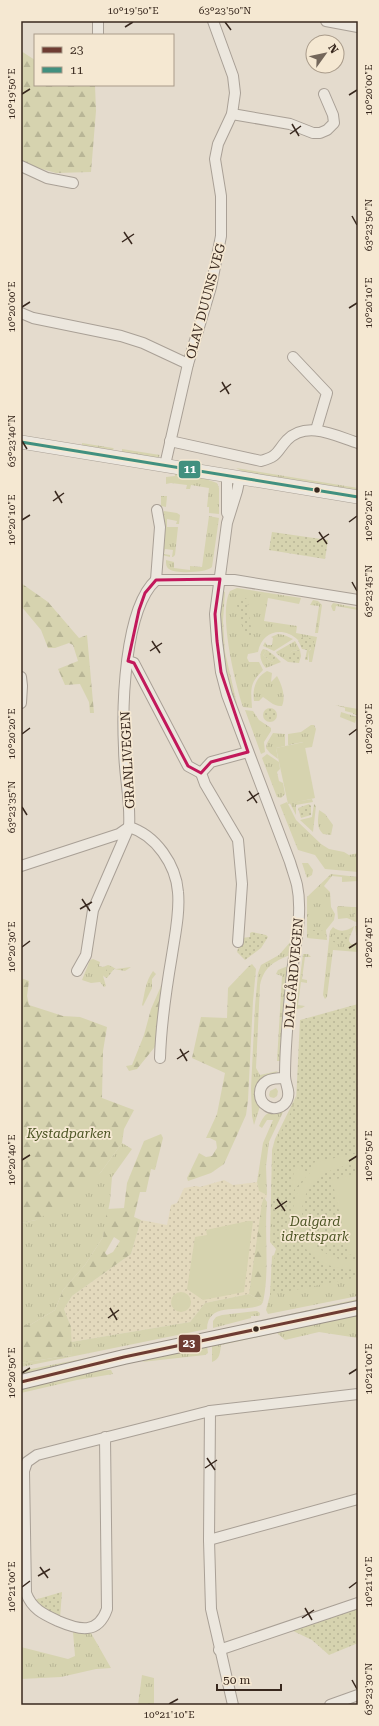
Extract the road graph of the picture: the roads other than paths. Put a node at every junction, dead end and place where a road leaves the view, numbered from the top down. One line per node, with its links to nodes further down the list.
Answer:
1 (98, 21): 5 (street)
2 (213, 21): 7 (street, OLAV DUUNS VEG)
3 (326, 21): 4 (street)
4 (358, 27)
5 (98, 34)
6 (324, 94): 7 (street)
7 (232, 114): 12 (street, OLAV DUUNS VEG)
8 (21, 166): 9 (street)
9 (73, 183)
10 (21, 313): 12 (street)
11 (293, 357): 13 (street)
12 (188, 364): 14 (street, OLAV DUUNS VEG)
13 (316, 430): 14 (street); 16 (street)
14 (170, 441): 17 (street, OLAV DUUNS VEG)
15 (21, 442): 17 (street)
16 (358, 443)
17 (165, 465): 18 (street)
18 (233, 476): 19 (street); 21 (street, DALGÅRDVEGEN)
19 (358, 497)
20 (157, 510): 22 (street)
21 (220, 579): 22 (street); 23 (street); 27 (street, DALGÅRDVEGEN)
22 (156, 580): 24 (street, GRANLIVEGEN)
23 (358, 600)
24 (128, 661): 28 (street); 29 (street, GRANLIVEGEN)
25 (21, 677): 26 (street)
26 (21, 703)
27 (248, 752): 28 (street); 34 (street, DALGÅRDVEGEN)
28 (201, 773): 31 (street)
29 (130, 827): 30 (street); 32 (street, GRANLIVEGEN); 33 (street, GRANLIVEGEN)
30 (21, 866)
31 (238, 942)
32 (77, 971)
33 (160, 1058)
34 (285, 1078)
35 (358, 1308): 36 (main road)
36 (21, 1382)
37 (358, 1394): 38 (street)
38 (210, 1411): 39 (street); 41 (street)
39 (105, 1437): 39 (street)
40 (358, 1499): 41 (street)
41 (209, 1540): 43 (street)
42 (358, 1603): 43 (street)
43 (219, 1650): 45 (street)
44 (358, 1695): 46 (street)
45 (233, 1705)
46 (330, 1705)

